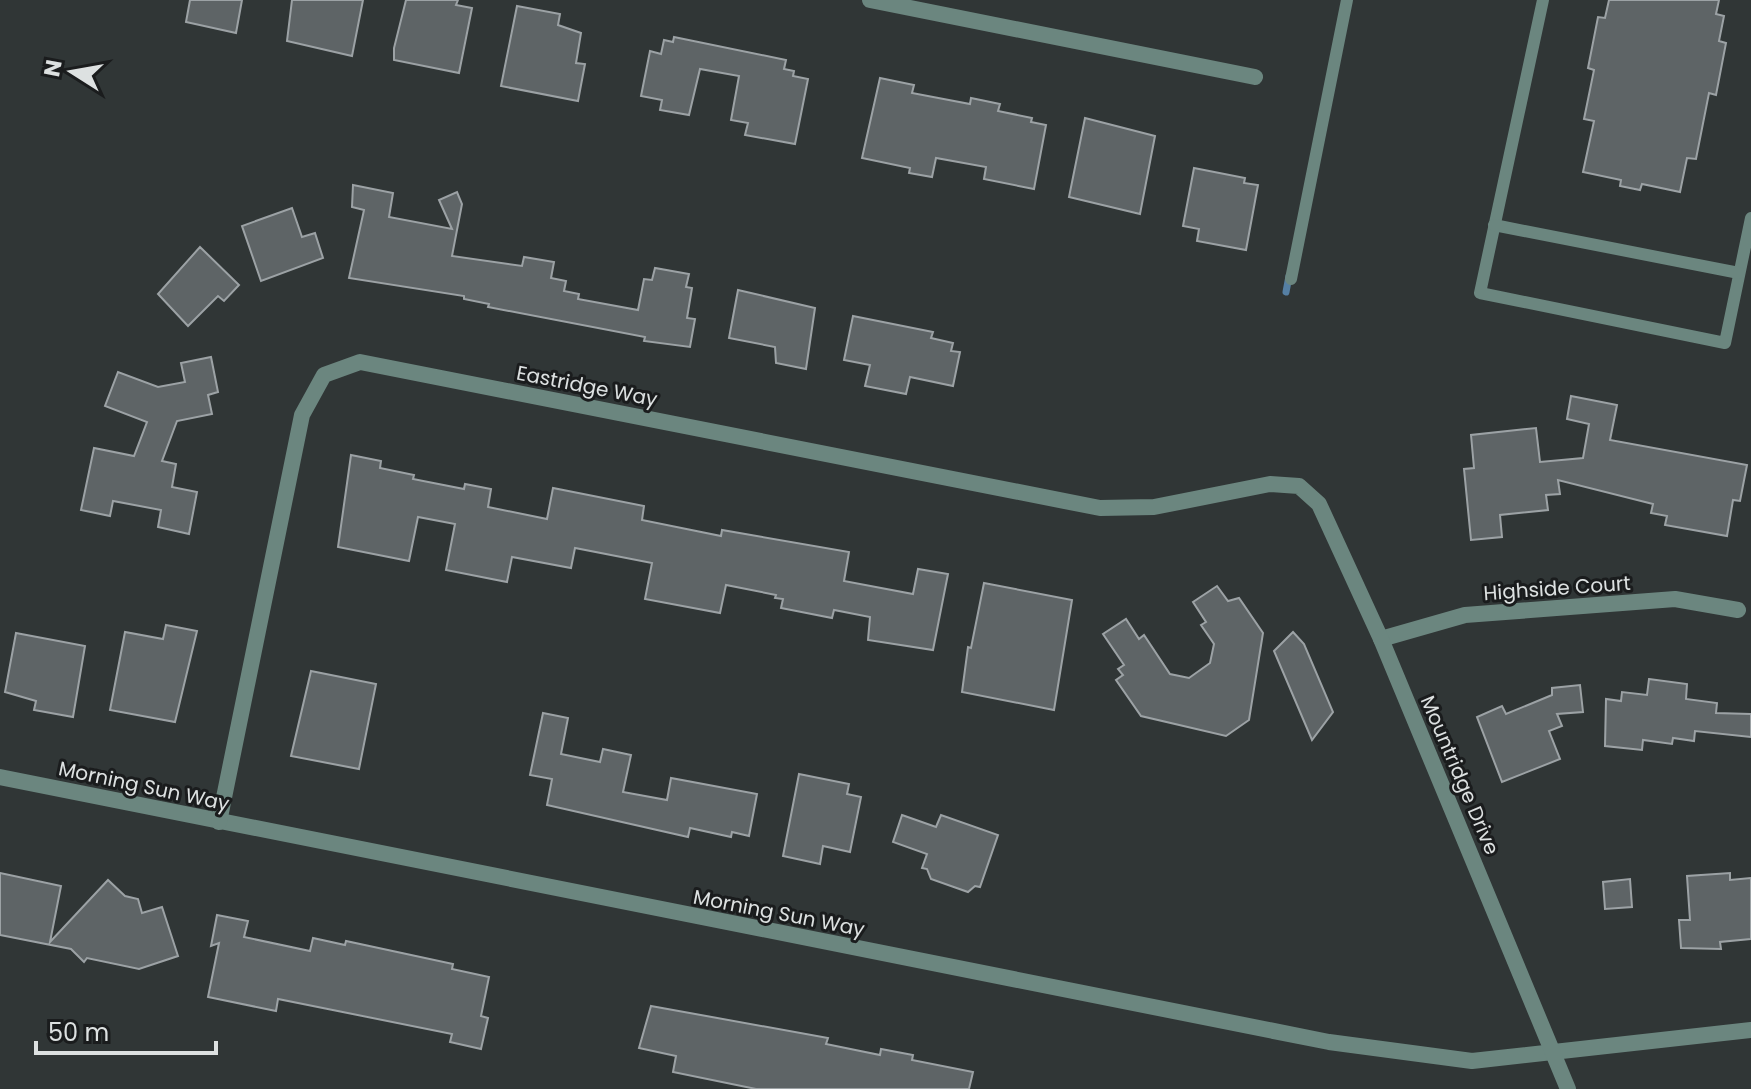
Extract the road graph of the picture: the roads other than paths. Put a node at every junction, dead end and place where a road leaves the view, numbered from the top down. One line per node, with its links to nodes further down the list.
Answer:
1 (870, 0): 4 (street)
2 (1347, 0): 8 (lane)
3 (1543, 0): 6 (lane)
4 (1255, 77)
5 (1751, 218): 7 (lane)
6 (1494, 225): 7 (lane); 7 (lane)
7 (1739, 273)
8 (1291, 279)
9 (1299, 486): 11 (street, Mountridge Drive); 13 (street, Eastridge Way)
10 (1738, 610): 11 (street, Highside Court)
11 (1381, 639): 15 (street, Mountridge Drive)
12 (0, 777): 13 (street, Morning Sun Way)
13 (219, 822): 15 (street, Morning Sun Way)
14 (1751, 1030): 15 (street, Morning Sun Way)
15 (1553, 1052): 16 (street, Mountridge Drive)
16 (1568, 1089)

